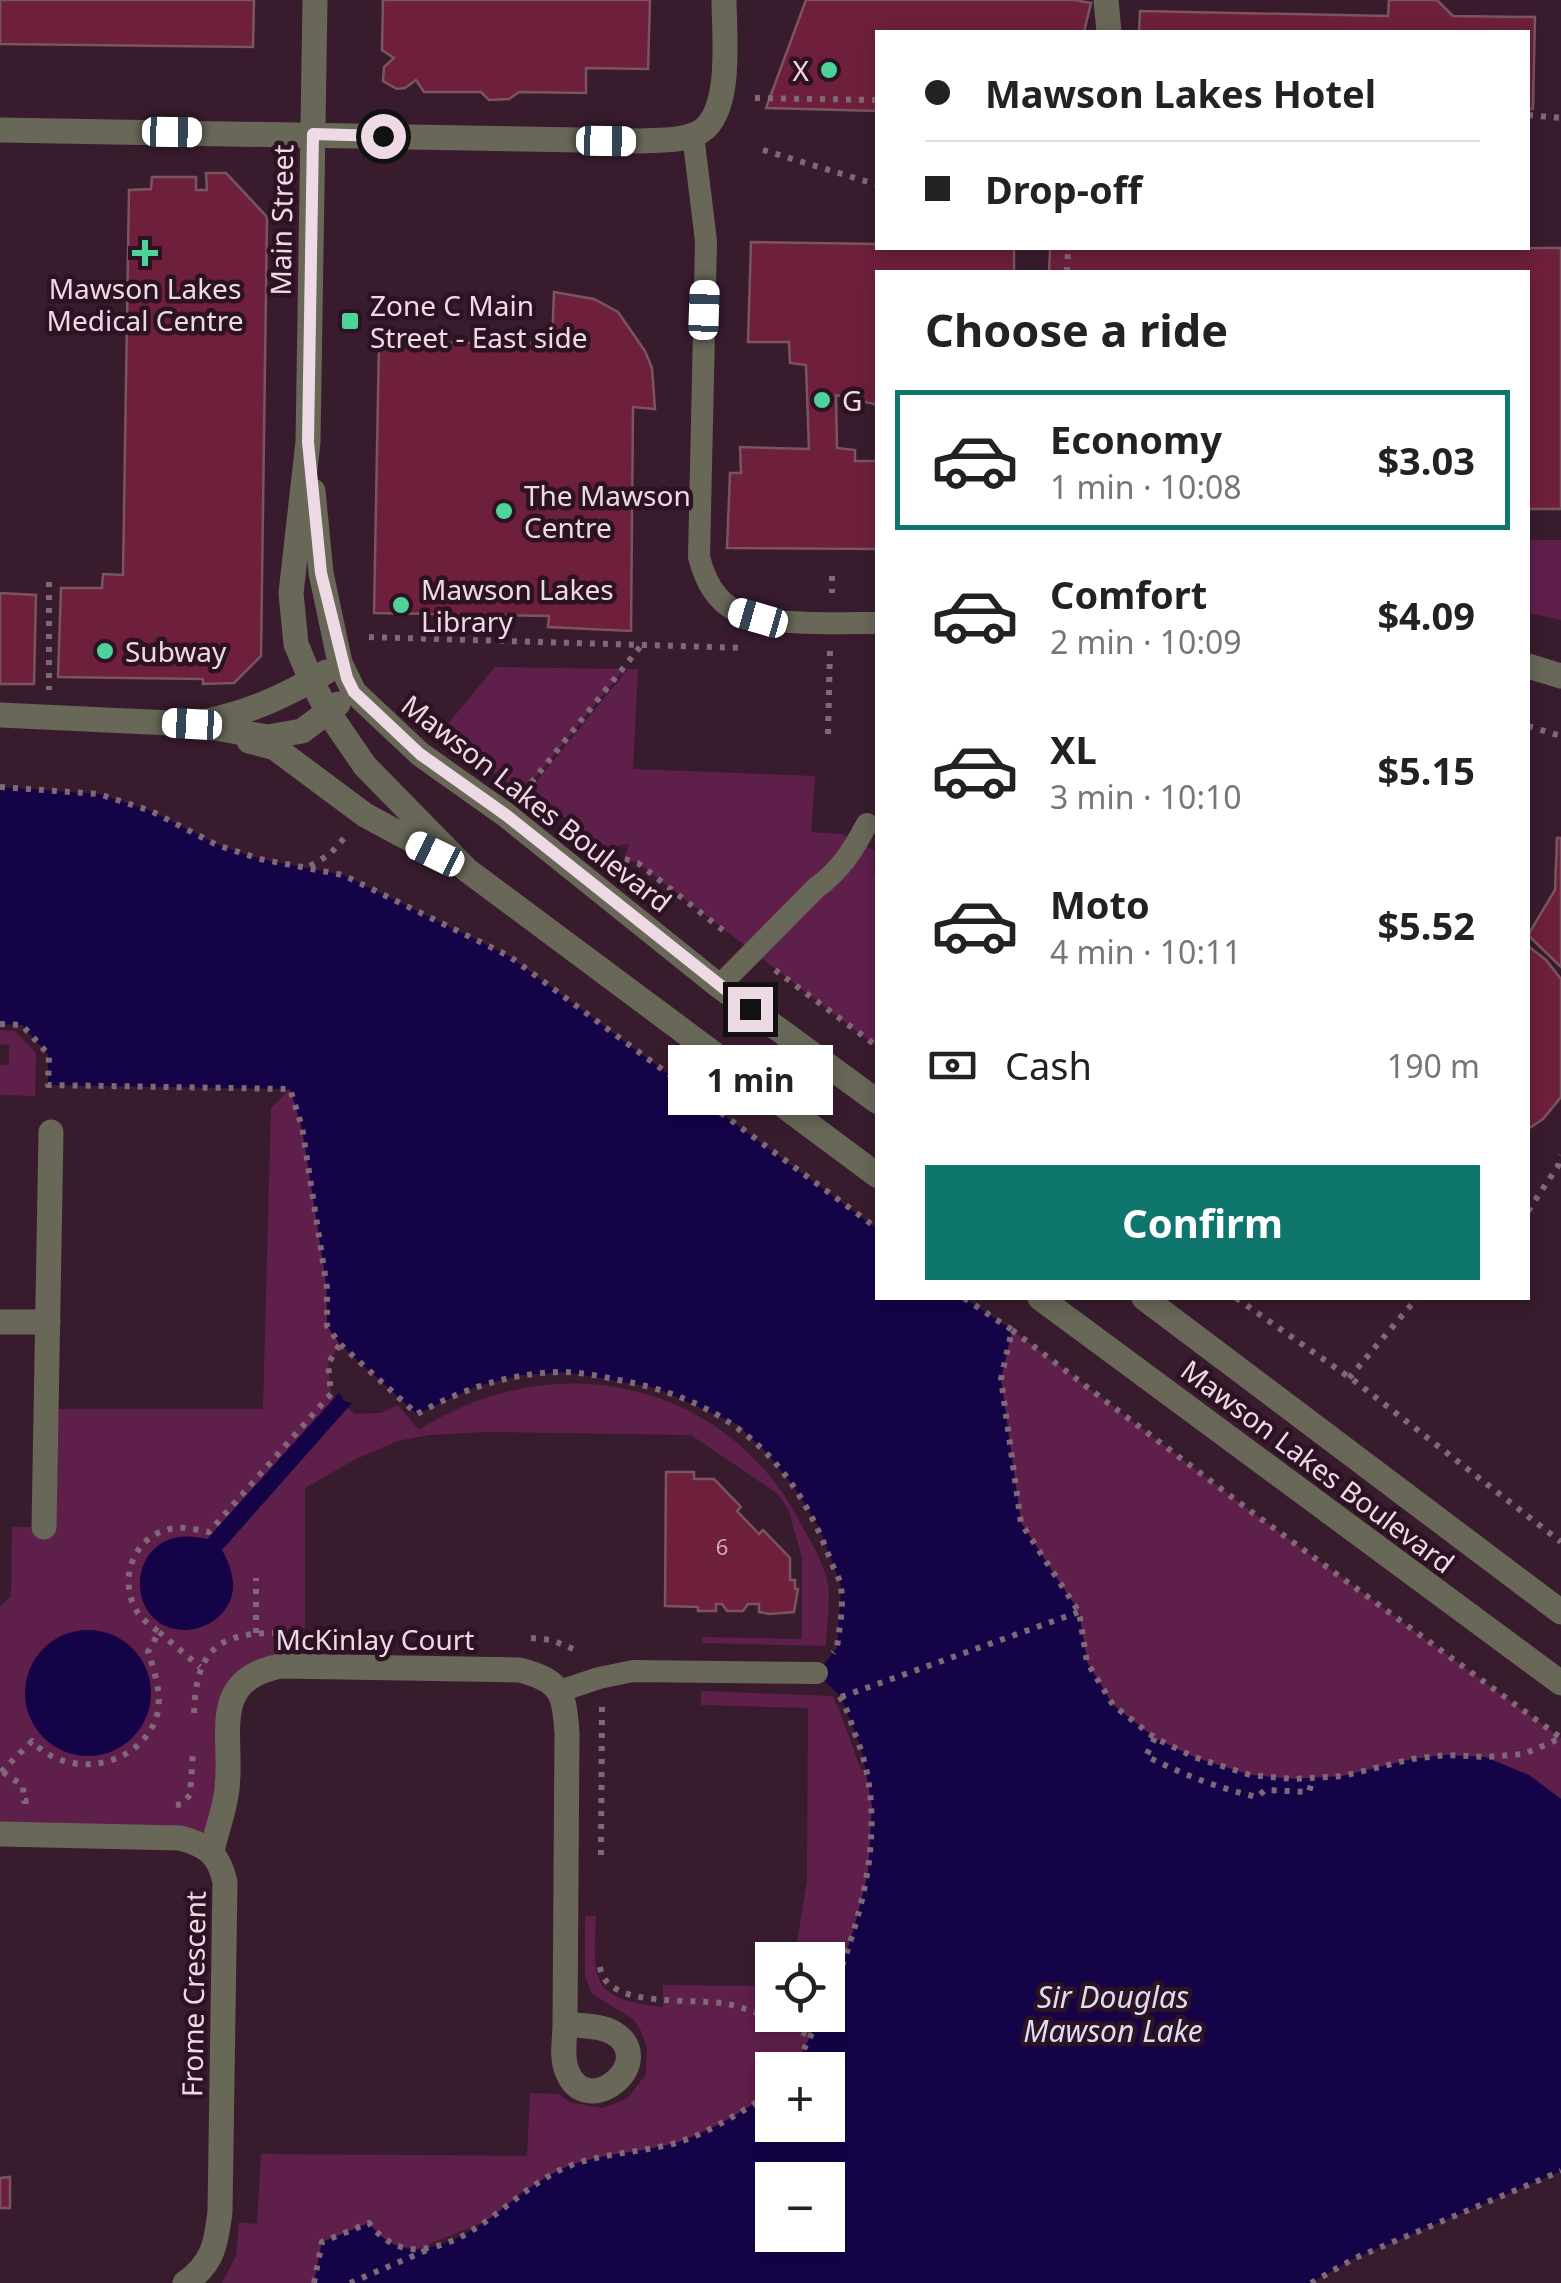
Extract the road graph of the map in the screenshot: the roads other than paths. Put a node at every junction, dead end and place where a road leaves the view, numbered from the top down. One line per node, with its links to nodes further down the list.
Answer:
1 (315, 0): 6 (street, Main Street)
2 (724, 0): 7 (street)
3 (1106, 0): 4 (street)
4 (1109, 30)
5 (0, 130): 6 (street)
6 (313, 134): 7 (street); 8 (street, Main Street)
7 (693, 134): 9 (lane)
8 (308, 442): 10 (street, Mawson Lakes Boulevard); 13 (street)
9 (875, 623)
10 (340, 663): 13 (street); 14 (street, Mawson Lakes Boulevard)
11 (1530, 667): 12 (street)
12 (1561, 676)
13 (311, 680): 15 (street); 17 (street)
14 (354, 692): 15 (street); 20 (street, Mawson Lakes Boulevard)
15 (328, 712): 17 (street); 19 (street)
16 (0, 715): 17 (street)
17 (192, 724): 19 (street)
18 (867, 824): 20 (lane)
19 (467, 870): 23 (street)
20 (719, 986): 21 (street, Mawson Lakes Boulevard)
21 (875, 1100)
22 (51, 1132): 27 (street)
23 (875, 1174)
24 (1043, 1300): 31 (street, Mawson Lakes Boulevard)
25 (1147, 1300): 29 (street, Mawson Lakes Boulevard)
26 (0, 1322): 27 (street)
27 (48, 1322): 28 (street)
28 (44, 1527)
29 (1561, 1612)
30 (817, 1673): 32 (lane)
31 (1561, 1683)
32 (560, 1692): 34 (street, McKinlay Court); 35 (street)
33 (0, 1834): 34 (street, Frome Crescent)
34 (212, 1851): 36 (street, Frome Crescent)
35 (565, 2024)
36 (185, 2283)

